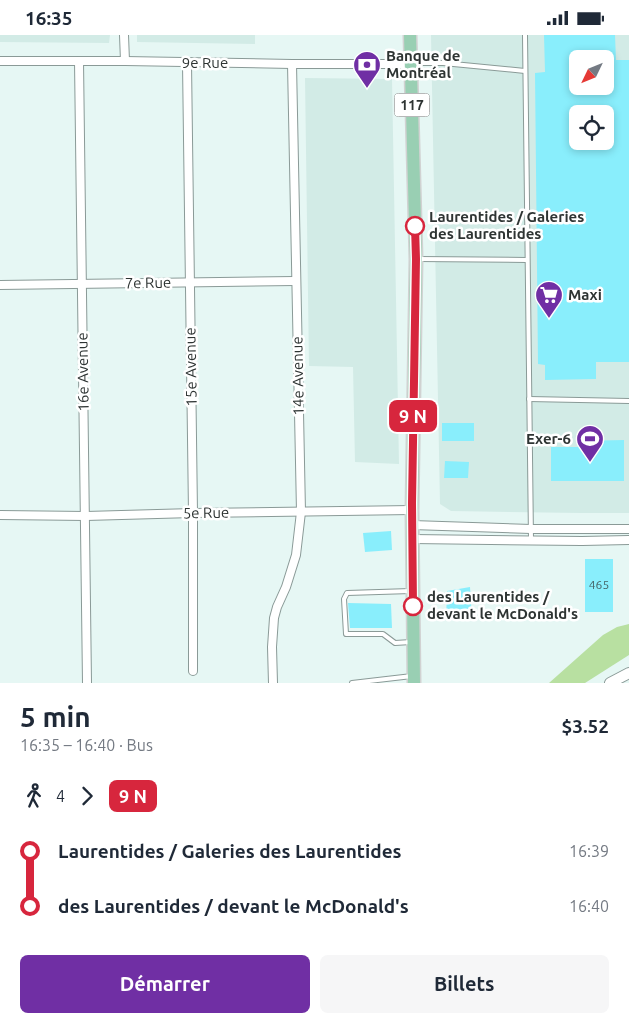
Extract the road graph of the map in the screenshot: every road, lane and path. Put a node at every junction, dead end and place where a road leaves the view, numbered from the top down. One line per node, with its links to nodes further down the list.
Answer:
1 (124, 35): 6 (street)
2 (410, 35): 8 (main road, 117)
3 (525, 35): 10 (lane)
4 (0, 61): 5 (street, 9e Rue)
5 (79, 61): 6 (street, 9e Rue); 15 (street, 16e Avenue)
6 (125, 61): 7 (street, 9e Rue)
7 (187, 63): 9 (street, 9e Rue); 14 (street, 15e Avenue)
8 (411, 63): 9 (street, 9e Rue); 10 (lane); 11 (main road, 117)
9 (292, 64): 13 (street, 14e Avenue)
10 (525, 71): 12 (lane)
11 (416, 259): 12 (lane); 19 (main road, 117)
12 (528, 260): 17 (lane)
13 (295, 281): 14 (street, 7e Rue); 20 (street, 14e Avenue)
14 (190, 283): 15 (street, 7e Rue); 21 (street, 15e Avenue)
15 (82, 284): 16 (street, 7e Rue); 23 (street, 16e Avenue)
16 (0, 285)
17 (529, 399): 18 (lane); 25 (lane)
18 (629, 401)
19 (412, 510): 20 (street, 5e Rue); 24 (main road, 117)
20 (300, 512): 21 (street, 5e Rue); 36 (street, 14e Avenue)
21 (193, 513): 23 (street, 5e Rue); 32 (street, 15e Avenue)
22 (0, 515): 23 (street, 5e Rue)
23 (86, 516): 35 (street, 16e Avenue)
24 (412, 525): 25 (street); 27 (main road, 117)
25 (531, 529): 26 (street); 28 (lane)
26 (629, 529)
27 (412, 539): 28 (street); 30 (main road, 117)
28 (531, 540): 29 (street)
29 (629, 540)
30 (413, 590): 31 (main road, 117); 31 (lane)
31 (414, 642): 34 (main road, 117)
32 (193, 671)
33 (629, 673): 38 (street)
34 (414, 679): 37 (lane)
35 (87, 683)
36 (273, 683)
37 (352, 683)
38 (610, 683)

